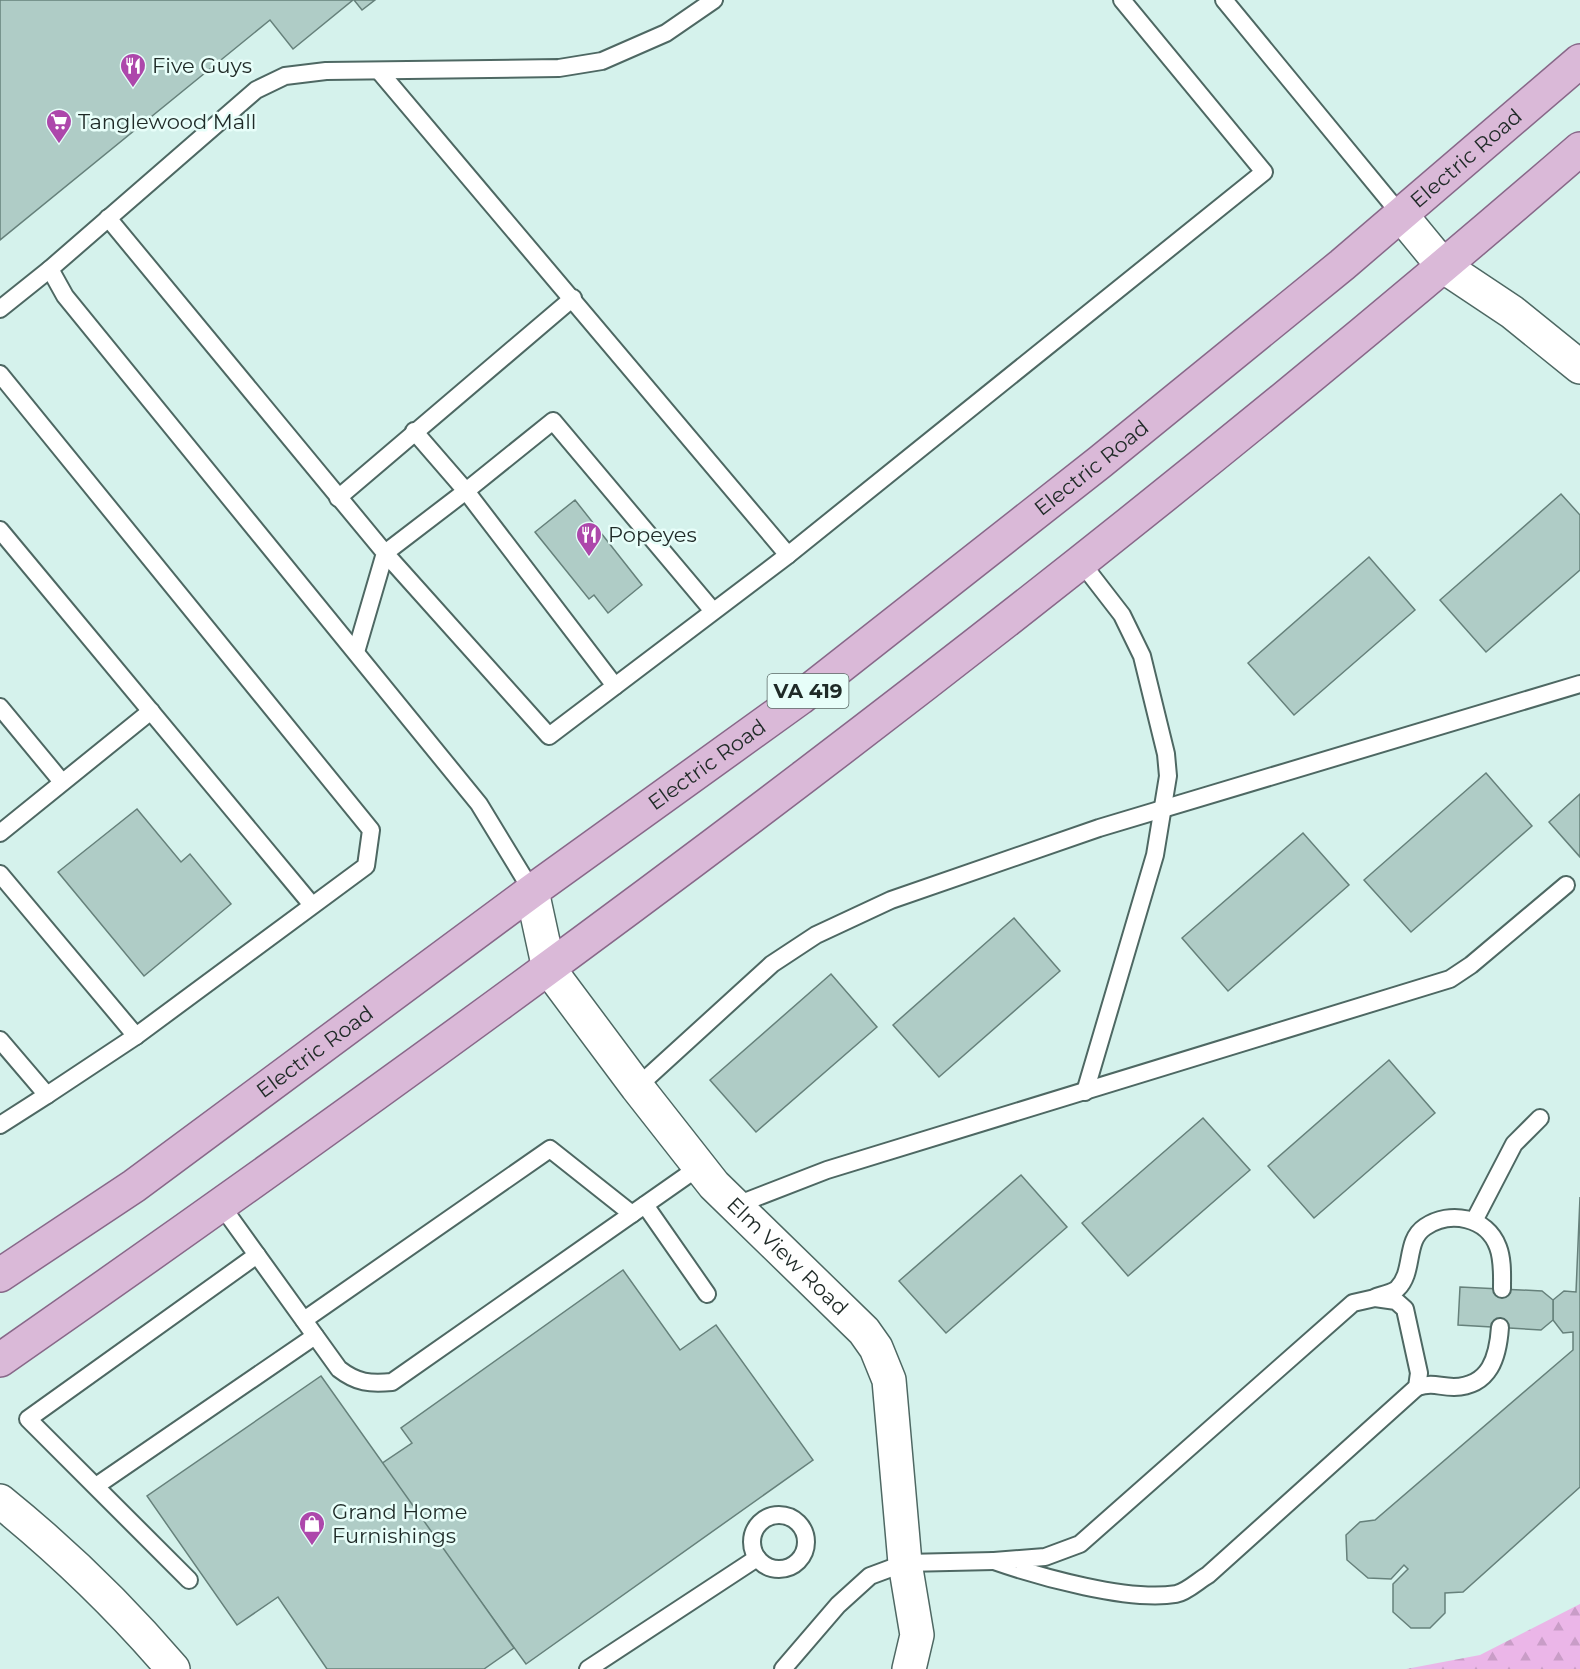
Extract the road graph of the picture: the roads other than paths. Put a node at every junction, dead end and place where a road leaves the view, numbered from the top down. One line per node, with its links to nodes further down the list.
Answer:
1 (714, 0): 5 (lane)
2 (1122, 0): 20 (lane)
3 (1224, 0): 7 (lane)
4 (1580, 61): 7 (main road, Electric Road / VA 419)
5 (379, 71): 8 (lane); 11 (lane)
6 (1580, 149): 9 (main road, VA 419)
7 (1401, 215): 9 (street); 33 (main road, Electric Road / VA 419)
8 (108, 218): 10 (lane); 17 (lane)
9 (1443, 266): 13 (street); 21 (main road, VA 419)
10 (50, 269): 12 (lane); 23 (lane)
11 (573, 298): 15 (lane); 20 (lane)
12 (0, 309)
13 (1580, 367)
14 (0, 374): 34 (lane)
15 (414, 431): 16 (lane); 17 (lane)
16 (466, 491): 19 (lane); 22 (lane); 25 (lane)
17 (338, 498): 19 (lane)
18 (0, 530): 27 (lane)
19 (385, 553): 23 (lane); 25 (lane)
20 (788, 555): 22 (lane)
21 (1081, 562): 29 (lane); 35 (main road, VA 419)
22 (713, 611): 25 (lane)
23 (356, 652): 33 (lane)
24 (1580, 684): 29 (lane)
25 (615, 686)
26 (0, 707): 28 (lane)
27 (151, 711): 28 (lane); 34 (lane)
28 (62, 782): 30 (lane)
29 (1164, 809): 38 (lane); 39 (lane)
30 (0, 833)
31 (0, 874): 36 (lane)
32 (1566, 885): 39 (lane)
33 (532, 891): 35 (street, Elm View Road); 49 (main road, Electric Road / VA 419)
34 (312, 905): 36 (lane)
35 (549, 969): 38 (street, Elm View Road); 44 (main road, VA 419)
36 (136, 1036): 40 (lane)
37 (0, 1040): 40 (lane)
38 (637, 1087): 43 (street, Elm View Road)
39 (1085, 1092): 45 (lane)
40 (47, 1095): 42 (lane)
41 (1540, 1118): 47 (lane)
42 (0, 1125)
43 (699, 1167): 45 (street, Elm View Road); 46 (lane)
44 (221, 1205): 48 (lane); 56 (main road, VA 419)
45 (734, 1206): 62 (street, Elm View Road)
46 (639, 1209): 51 (lane); 53 (lane); 55 (lane)
47 (1474, 1221): 50 (lane); 52 (lane)
48 (257, 1255): 53 (lane); 58 (lane)
49 (0, 1275)
50 (1502, 1288)
51 (707, 1294)
52 (1375, 1298): 57 (lane); 61 (lane)
53 (304, 1320): 55 (lane)
54 (1500, 1327): 57 (lane)
55 (315, 1336): 58 (lane)
56 (0, 1360)
57 (1417, 1387): 61 (lane)
58 (96, 1486): 63 (lane)
59 (0, 1501): 64 (street)
60 (757, 1558): 65 (lane)
61 (994, 1561): 62 (lane)
62 (905, 1563): 66 (lane); 67 (street, Elm View Road)
63 (189, 1580)
64 (173, 1669)
65 (588, 1669)
66 (783, 1669)
67 (909, 1669)

